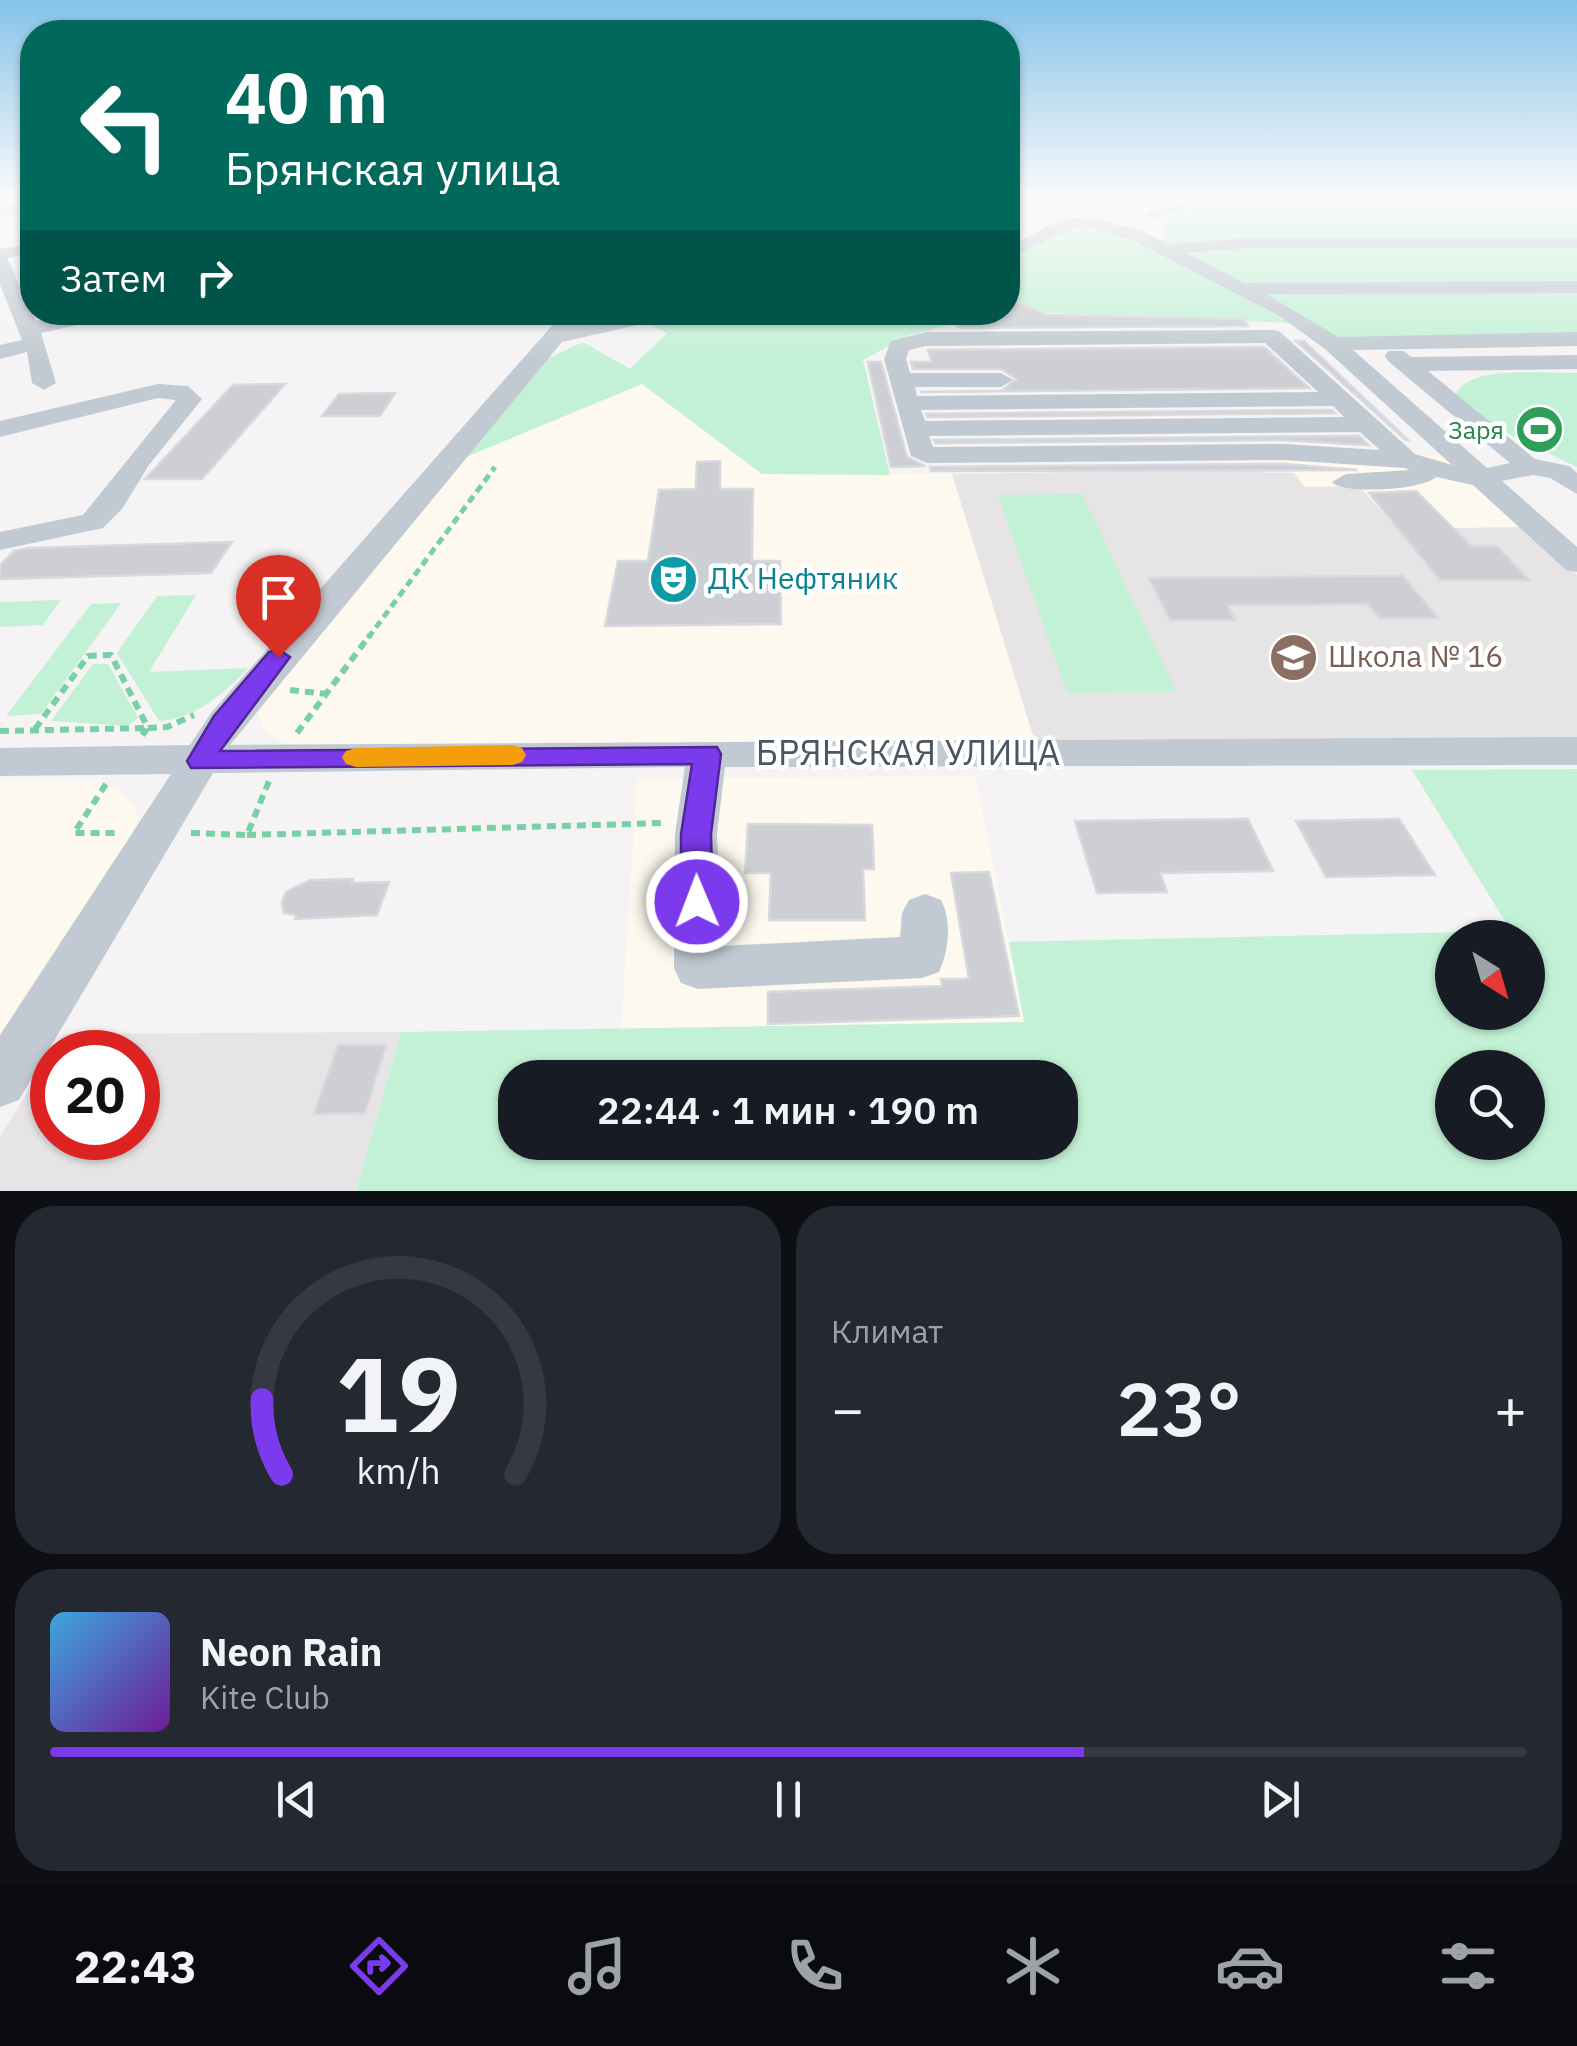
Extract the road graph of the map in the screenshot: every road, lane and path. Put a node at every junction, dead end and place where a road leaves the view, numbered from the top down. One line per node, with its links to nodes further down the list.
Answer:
1 (1165, 253): 6 (street)
2 (0, 258): 4 (street)
3 (20, 280): 4 (street)
4 (10, 284): 7 (street)
5 (1577, 287): 6 (street)
6 (1242, 288): 15 (street)
7 (20, 308)
8 (27, 325): 12 (street)
9 (68, 325): 12 (street)
10 (566, 325): 13 (street)
11 (611, 325): 13 (street)
12 (32, 336): 16 (street); 19 (street)
13 (556, 337): 33 (street)
14 (1577, 339): 15 (street)
15 (1332, 344): 26 (street)
16 (0, 352)
17 (1577, 362): 25 (street)
18 (1315, 377): 20 (street); 20 (street); 21 (street)
19 (44, 383)
20 (905, 393): 21 (street); 22 (street); 24 (street)
21 (1338, 398): 22 (street)
22 (1365, 424): 24 (street)
23 (0, 429): 30 (street)
24 (1406, 460): 26 (street)
25 (1526, 465): 26 (street); 28 (street)
26 (1470, 476): 27 (street); 32 (street)
27 (1346, 482)
28 (1577, 486)
29 (0, 526): 30 (street)
30 (58, 530): 31 (street)
31 (0, 540)
32 (1577, 563)
33 (252, 686): 34 (path); 39 (street)
34 (327, 694)
35 (205, 709): 36 (path)
36 (34, 730)
37 (1577, 751): 38 (street, БРЯНСКАЯ УЛИЦА)
38 (707, 754): 39 (street, БРЯНСКАЯ УЛИЦА); 41 (street)
39 (200, 761): 40 (street, БРЯНСКАЯ УЛИЦА); 44 (street)
40 (0, 762)
41 (698, 820): 42 (path); 43 (street)
42 (247, 835)
43 (925, 913)
44 (0, 1082)

